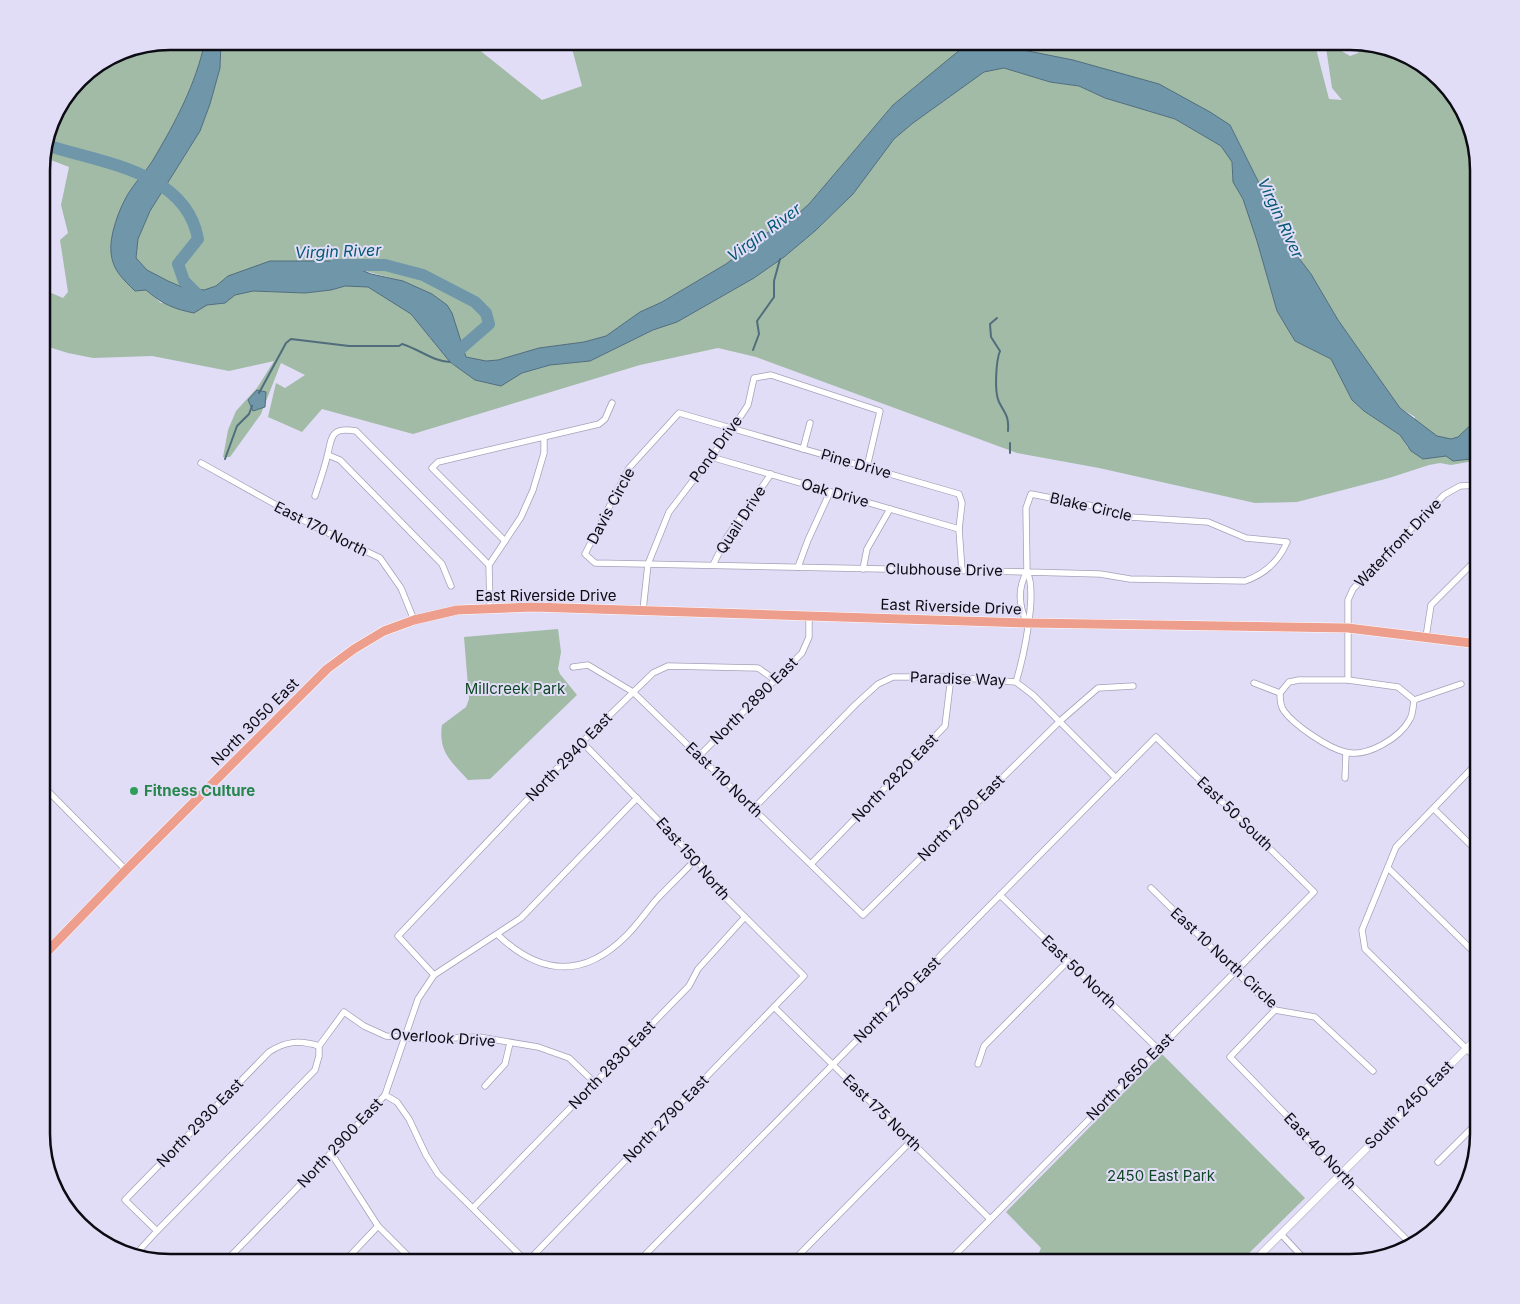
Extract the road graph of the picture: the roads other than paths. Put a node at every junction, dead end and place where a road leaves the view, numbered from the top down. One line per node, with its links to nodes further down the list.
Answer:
1 (612, 403): 5 (street)
2 (679, 413): 4 (street, Pine Drive); 19 (street, Davis Circle)
3 (810, 423): 6 (street)
4 (733, 428): 6 (street, Pine Drive); 8 (street, Pond Drive); 10 (street, Pond Drive)
5 (544, 439): 17 (street); 17 (street)
6 (803, 449): 10 (street, Pine Drive)
7 (328, 455): 14 (street); 21 (street); 28 (street)
8 (711, 457): 11 (street, Oak Drive); 20 (street, Pond Drive)
9 (201, 463): 32 (street, East 170 North)
10 (867, 467): 16 (street, Pine Drive)
11 (771, 474): 13 (street, Oak Drive); 22 (street, Quail Drive)
12 (1470, 485): 34 (street, Waterfront Drive)
13 (830, 492): 15 (street, Oak Drive); 24 (street)
14 (315, 496)
15 (890, 509): 16 (street, Oak Drive); 25 (street)
16 (959, 529): 26 (street, Pine Drive)
17 (505, 541): 21 (street)
18 (1287, 542): 27 (street, Clubhouse Drive); 27 (street, Blake Circle)
19 (585, 554): 20 (street, Clubhouse Drive)
20 (648, 564): 22 (street, Clubhouse Drive); 30 (street, Pond Drive)
21 (489, 565): 29 (street)
22 (713, 565): 24 (street, Clubhouse Drive)
23 (1470, 566): 35 (street)
24 (798, 567): 25 (street, Clubhouse Drive)
25 (863, 569): 26 (street, Clubhouse Drive)
26 (962, 571): 27 (street, Clubhouse Drive)
27 (1027, 572): 33 (street); 33 (street)
28 (451, 586)
29 (490, 609): 30 (main road, East Riverside Drive); 32 (main road, East Riverside Drive)
30 (643, 610): 31 (main road, East Riverside Drive)
31 (809, 616): 33 (main road, East Riverside Drive); 39 (street, North 2890 East)
32 (418, 619): 64 (main road, North 3050 East)
33 (1027, 623): 34 (main road, East Riverside Drive); 41 (street)
34 (1348, 628): 35 (main road, East Riverside Drive); 40 (street, Waterfront Drive)
35 (1426, 637): 36 (main road, East Riverside Drive)
36 (1470, 643)
37 (573, 667): 45 (street, East 110 North)
38 (951, 677): 41 (street, Paradise Way); 58 (street, Paradise Way); 62 (street, North 2820 East)
39 (775, 680): 45 (street, North 2940 East); 52 (street, North 2890 East)
40 (1348, 680): 46 (street); 47 (street)
41 (1016, 682): 48 (street, Paradise Way)
42 (1254, 683): 46 (street)
43 (1461, 684): 47 (street)
44 (1133, 686): 48 (street, North 2790 East)
45 (633, 692): 50 (street, North 2940 East); 52 (street, East 110 North)
46 (1280, 693): 51 (street)
47 (1414, 700): 51 (street)
48 (1060, 721): 54 (street, Paradise Way); 68 (street, North 2790 East)
49 (1156, 737): 54 (street, North 2750 East); 66 (street, East 50 South)
50 (582, 742): 57 (street, East 150 North); 75 (street, North 2940 East)
51 (1346, 753): 55 (street)
52 (699, 756): 58 (street, East 110 North)
53 (1470, 771): 59 (street)
54 (1116, 778): 67 (street, North 2750 East)
55 (1344, 778)
56 (50, 793): 64 (street)
57 (637, 798): 61 (street, East 150 North); 70 (street, North 2900 East)
58 (754, 808): 62 (street, East 110 North)
59 (1434, 809): 60 (street); 63 (street)
60 (1470, 844)
61 (696, 859): 69 (street, East 150 North); 70 (street)
62 (811, 864): 68 (street, East 110 North)
63 (1388, 868): 72 (street); 83 (street)
64 (126, 870): 71 (main road, North 3050 East)
65 (1151, 888): 74 (street, East 10 North Circle)
66 (1314, 892): 74 (street, North 2650 East)
67 (1000, 895): 73 (street, East 50 North); 87 (street, North 2750 East)
68 (863, 915)
69 (745, 917): 76 (street, East 150 North); 89 (street, North 2830 East)
70 (498, 935): 75 (street, North 2900 East)
71 (50, 949)
72 (1470, 949)
73 (1068, 961): 84 (street, East 50 North); 86 (street)
74 (1236, 971): 78 (street, East 10 North Circle); 84 (street, North 2650 East)
75 (434, 975): 79 (street, North 2900 East)
76 (804, 976): 77 (street, North 2790 East)
77 (774, 1007): 87 (street, East 175 North); 108 (street, North 2790 East)
78 (1275, 1010): 88 (street, East 10 North Circle); 96 (street, East 40 North)
79 (404, 1037): 80 (street, Overlook Drive); 82 (street, Overlook Drive); 91 (street, North 2900 East)
80 (510, 1043): 89 (street, Overlook Drive); 90 (street)
81 (1470, 1044): 83 (street, South 2450 East)
82 (319, 1046): 100 (street); 100 (street, North 2930 East)
83 (1466, 1048): 85 (street); 96 (street, South 2450 East)
84 (1158, 1049): 98 (street, North 2650 East)
85 (1470, 1052)
86 (978, 1064)
87 (833, 1065): 93 (street, East 175 North); 109 (street, North 2750 East)
88 (1373, 1071)
89 (595, 1083): 97 (street, North 2830 East)
90 (485, 1086)
91 (385, 1095): 94 (street, North 2900 East); 97 (street)
92 (1470, 1130): 95 (street)
93 (911, 1141): 98 (street, East 175 North); 110 (street)
94 (331, 1153): 99 (street); 104 (street, North 2900 East)
95 (1438, 1162)
96 (1340, 1174): 101 (street, South 2450 East); 102 (street, East 40 North)
97 (473, 1208): 107 (street)
98 (990, 1219): 111 (street, North 2650 East)
99 (378, 1226): 105 (street); 106 (street)
100 (157, 1231): 103 (street)
101 (1281, 1234): 112 (street, South 2450 East); 113 (street)
102 (1407, 1240)
103 (140, 1250)
104 (233, 1254)
105 (352, 1254)
106 (406, 1254)
107 (520, 1254)
108 (536, 1254)
109 (647, 1254)
110 (800, 1254)
111 (955, 1254)
112 (1261, 1254)
113 (1300, 1254)

